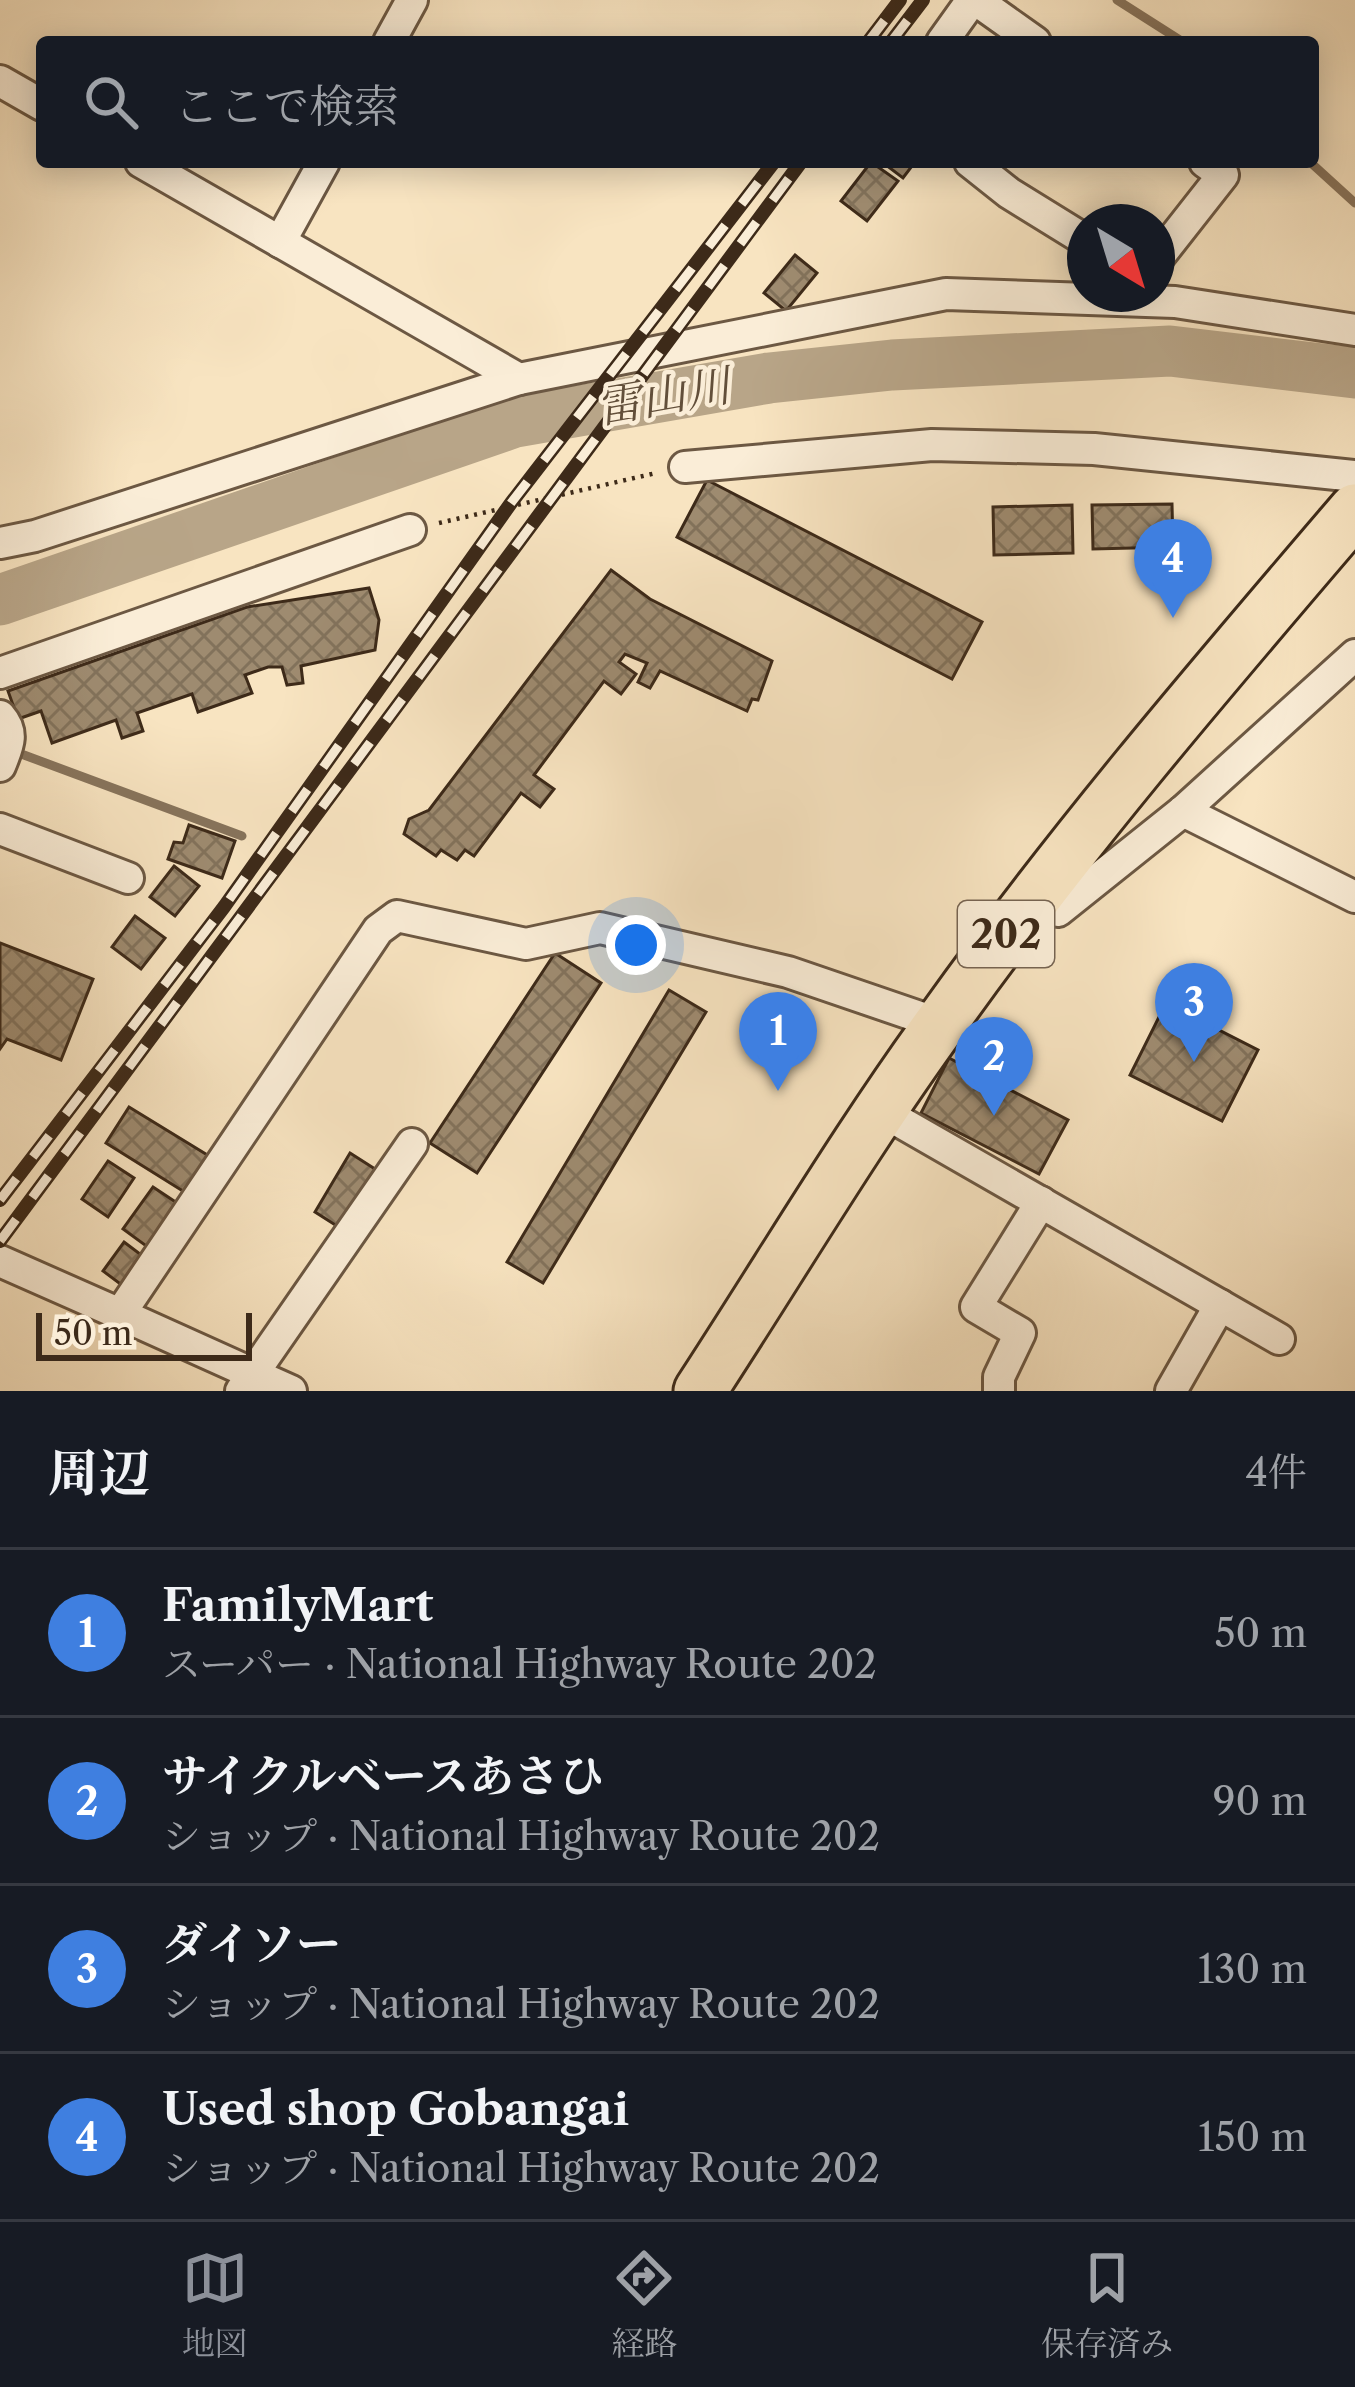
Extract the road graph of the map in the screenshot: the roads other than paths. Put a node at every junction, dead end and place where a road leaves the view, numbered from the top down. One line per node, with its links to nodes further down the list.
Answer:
1 (412, 0): 3 (street)
2 (974, 0): 4 (street); 5 (street)
3 (392, 36)
4 (947, 36)
5 (1026, 36)
6 (0, 81): 7 (street)
7 (36, 102)
8 (151, 168): 14 (street)
9 (321, 168): 14 (street)
10 (978, 168): 12 (street)
11 (1213, 168): 13 (street)
12 (1067, 229)
13 (1175, 236)
14 (280, 242): 18 (street)
15 (1067, 295): 18 (street)
16 (1175, 297): 17 (street)
17 (1355, 330)
18 (520, 379): 23 (street)
19 (685, 467): 20 (street)
20 (1355, 476)
21 (1355, 510): 31 (highway, 202)
22 (410, 530): 25 (street)
23 (0, 543)
24 (1355, 655): 28 (street)
25 (0, 673)
26 (0, 716): 27 (street)
27 (0, 766)
28 (1183, 811): 31 (street); 32 (street)
29 (0, 830): 30 (street)
30 (128, 878)
31 (1033, 897): 33 (highway, 202)
32 (1355, 897)
33 (940, 1024): 34 (highway, 202); 39 (street)
34 (883, 1112): 36 (street); 43 (highway, 202)
35 (412, 1144): 41 (street)
36 (1040, 1202): 38 (street); 44 (street)
37 (0, 1261): 39 (street)
38 (1220, 1305): 40 (street); 45 (street)
39 (120, 1314): 41 (street)
40 (1279, 1339)
41 (247, 1382): 42 (street)
42 (291, 1391)
43 (700, 1391)
44 (999, 1391)
45 (1171, 1391)

